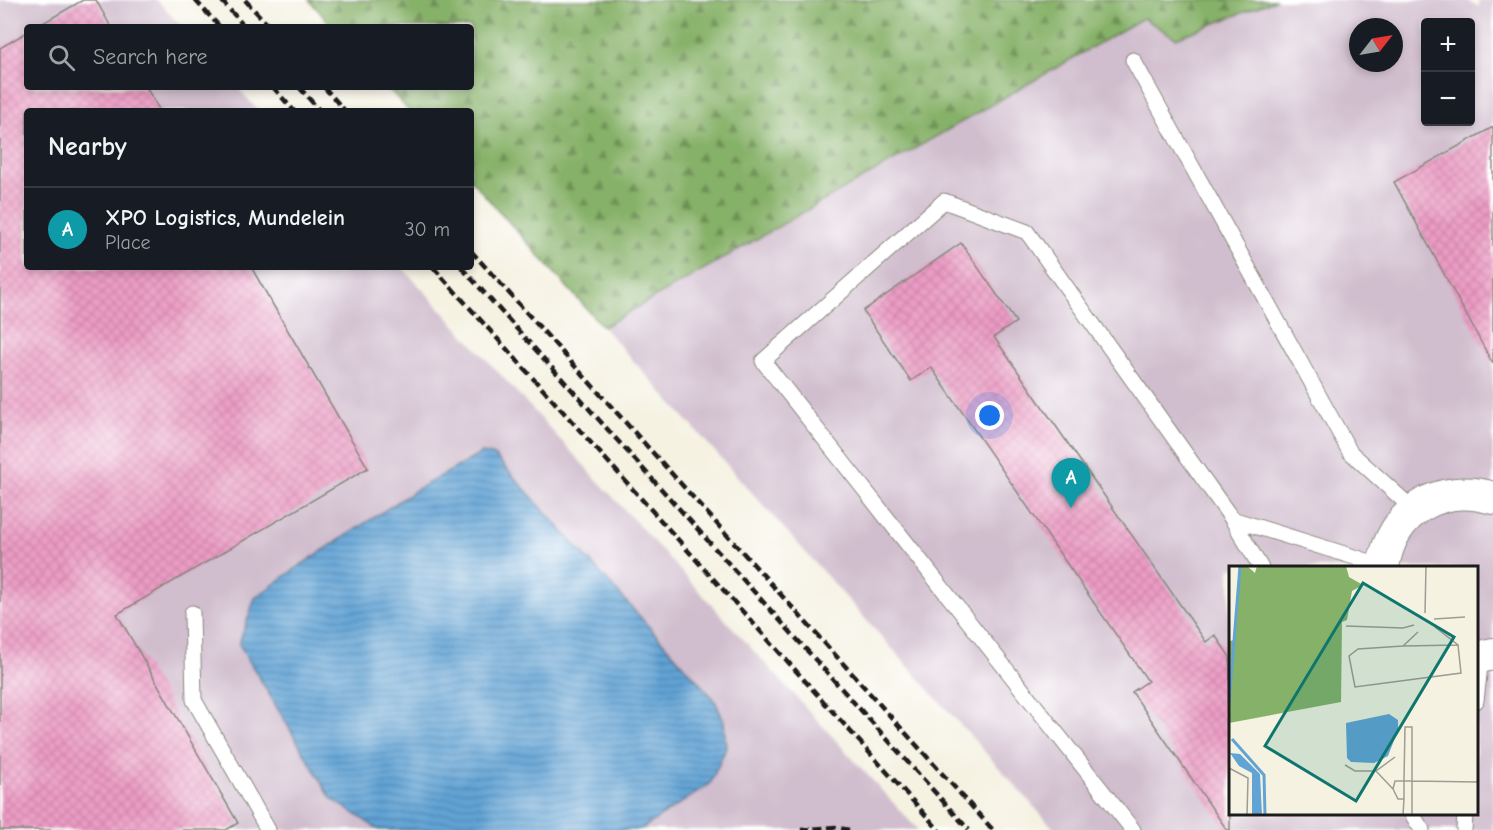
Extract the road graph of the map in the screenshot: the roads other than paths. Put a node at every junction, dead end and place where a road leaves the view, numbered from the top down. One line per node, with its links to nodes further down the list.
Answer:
1 (1133, 60): 3 (lane)
2 (1493, 498): 3 (street)
3 (1414, 510): 6 (street)
4 (1232, 519): 5 (lane); 6 (lane); 13 (lane)
5 (1261, 566)
6 (1383, 566)
7 (192, 613): 12 (lane)
8 (1483, 656): 9 (lane)
9 (1478, 688)
10 (1413, 815): 14 (lane)
11 (1466, 815): 15 (lane)
12 (268, 830)
13 (1133, 830)
14 (1422, 830)
15 (1464, 830)

